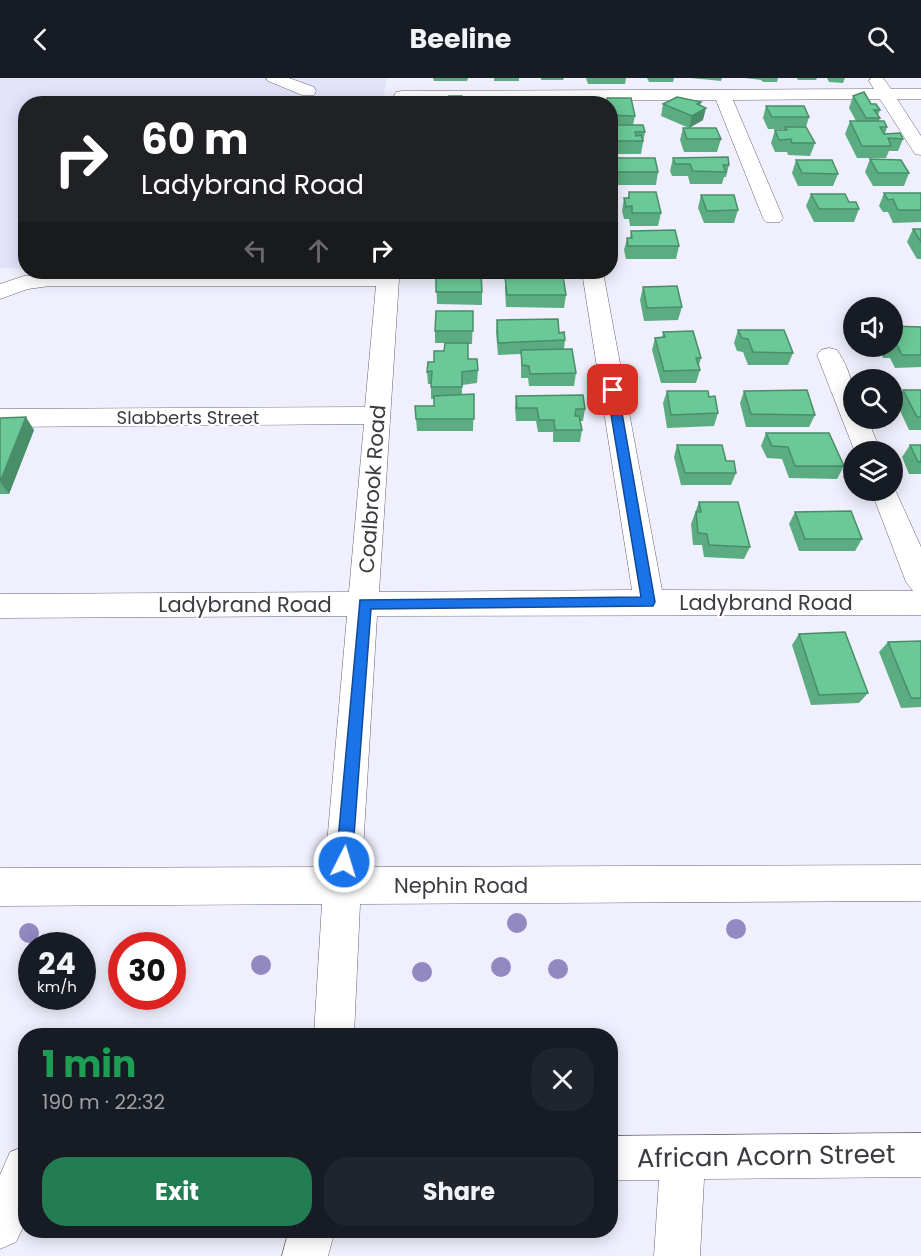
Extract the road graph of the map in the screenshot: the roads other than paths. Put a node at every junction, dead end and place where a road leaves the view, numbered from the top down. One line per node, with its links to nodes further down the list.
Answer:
1 (274, 78): 4 (street)
2 (403, 78): 8 (street)
3 (874, 78): 6 (street)
4 (308, 91)
5 (723, 94): 6 (street); 9 (street); 11 (street)
6 (885, 94): 7 (street); 10 (street)
7 (921, 94)
8 (402, 96)
9 (618, 97)
10 (921, 150)
11 (773, 218)
12 (118, 279): 15 (street)
13 (388, 279): 18 (street, Coalbrook Road)
14 (594, 279): 22 (street)
15 (0, 291)
16 (829, 355): 17 (street)
17 (843, 390)
18 (376, 415): 19 (street, Slabberts Street); 24 (street, Coalbrook Road)
19 (0, 418)
20 (888, 501): 21 (street)
21 (921, 582)
22 (649, 602): 23 (street, Ladybrand Road); 24 (street, Ladybrand Road)
23 (921, 603)
24 (365, 604): 25 (street, Ladybrand Road); 27 (street, Coalbrook Road)
25 (0, 606)
26 (921, 883): 27 (street, Nephin Road)
27 (342, 886): 28 (street, Nephin Road); 29 (street, Coalbrook Road)
28 (0, 887)
29 (334, 1028)
30 (921, 1155): 31 (street, African Acorn Street)
31 (683, 1156): 32 (street, African Acorn Street); 37 (street)
32 (618, 1158)
33 (18, 1186): 34 (street)
34 (0, 1226)
35 (310, 1238): 36 (street)
36 (305, 1256)
37 (677, 1256)

